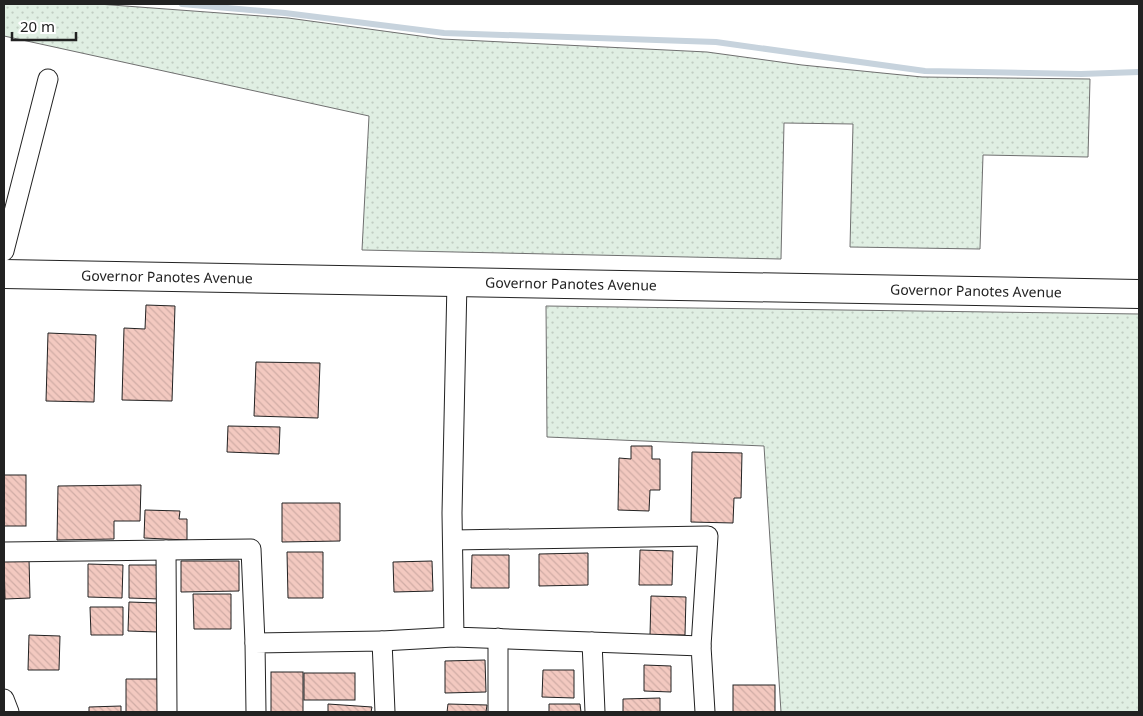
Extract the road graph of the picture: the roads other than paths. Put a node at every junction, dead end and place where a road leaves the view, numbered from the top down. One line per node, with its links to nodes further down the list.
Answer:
1 (48, 80): 2 (street)
2 (4, 251)
3 (4, 274): 4 (main road, Governor Panotes Avenue)
4 (458, 282): 5 (main road, Governor Panotes Avenue); 6 (street)
5 (1139, 294)
6 (453, 540): 9 (street); 14 (street)
7 (166, 550): 8 (street); 12 (street); 17 (street)
8 (4, 552)
9 (454, 637): 10 (street); 11 (street)
10 (498, 638): 13 (street); 20 (street)
11 (382, 641): 12 (street); 19 (street)
12 (254, 642): 18 (street)
13 (592, 642): 14 (street); 21 (street)
14 (701, 646): 22 (street)
15 (4, 699): 16 (street)
16 (9, 712)
17 (167, 712)
18 (256, 712)
19 (385, 712)
20 (498, 712)
21 (595, 712)
22 (705, 712)

